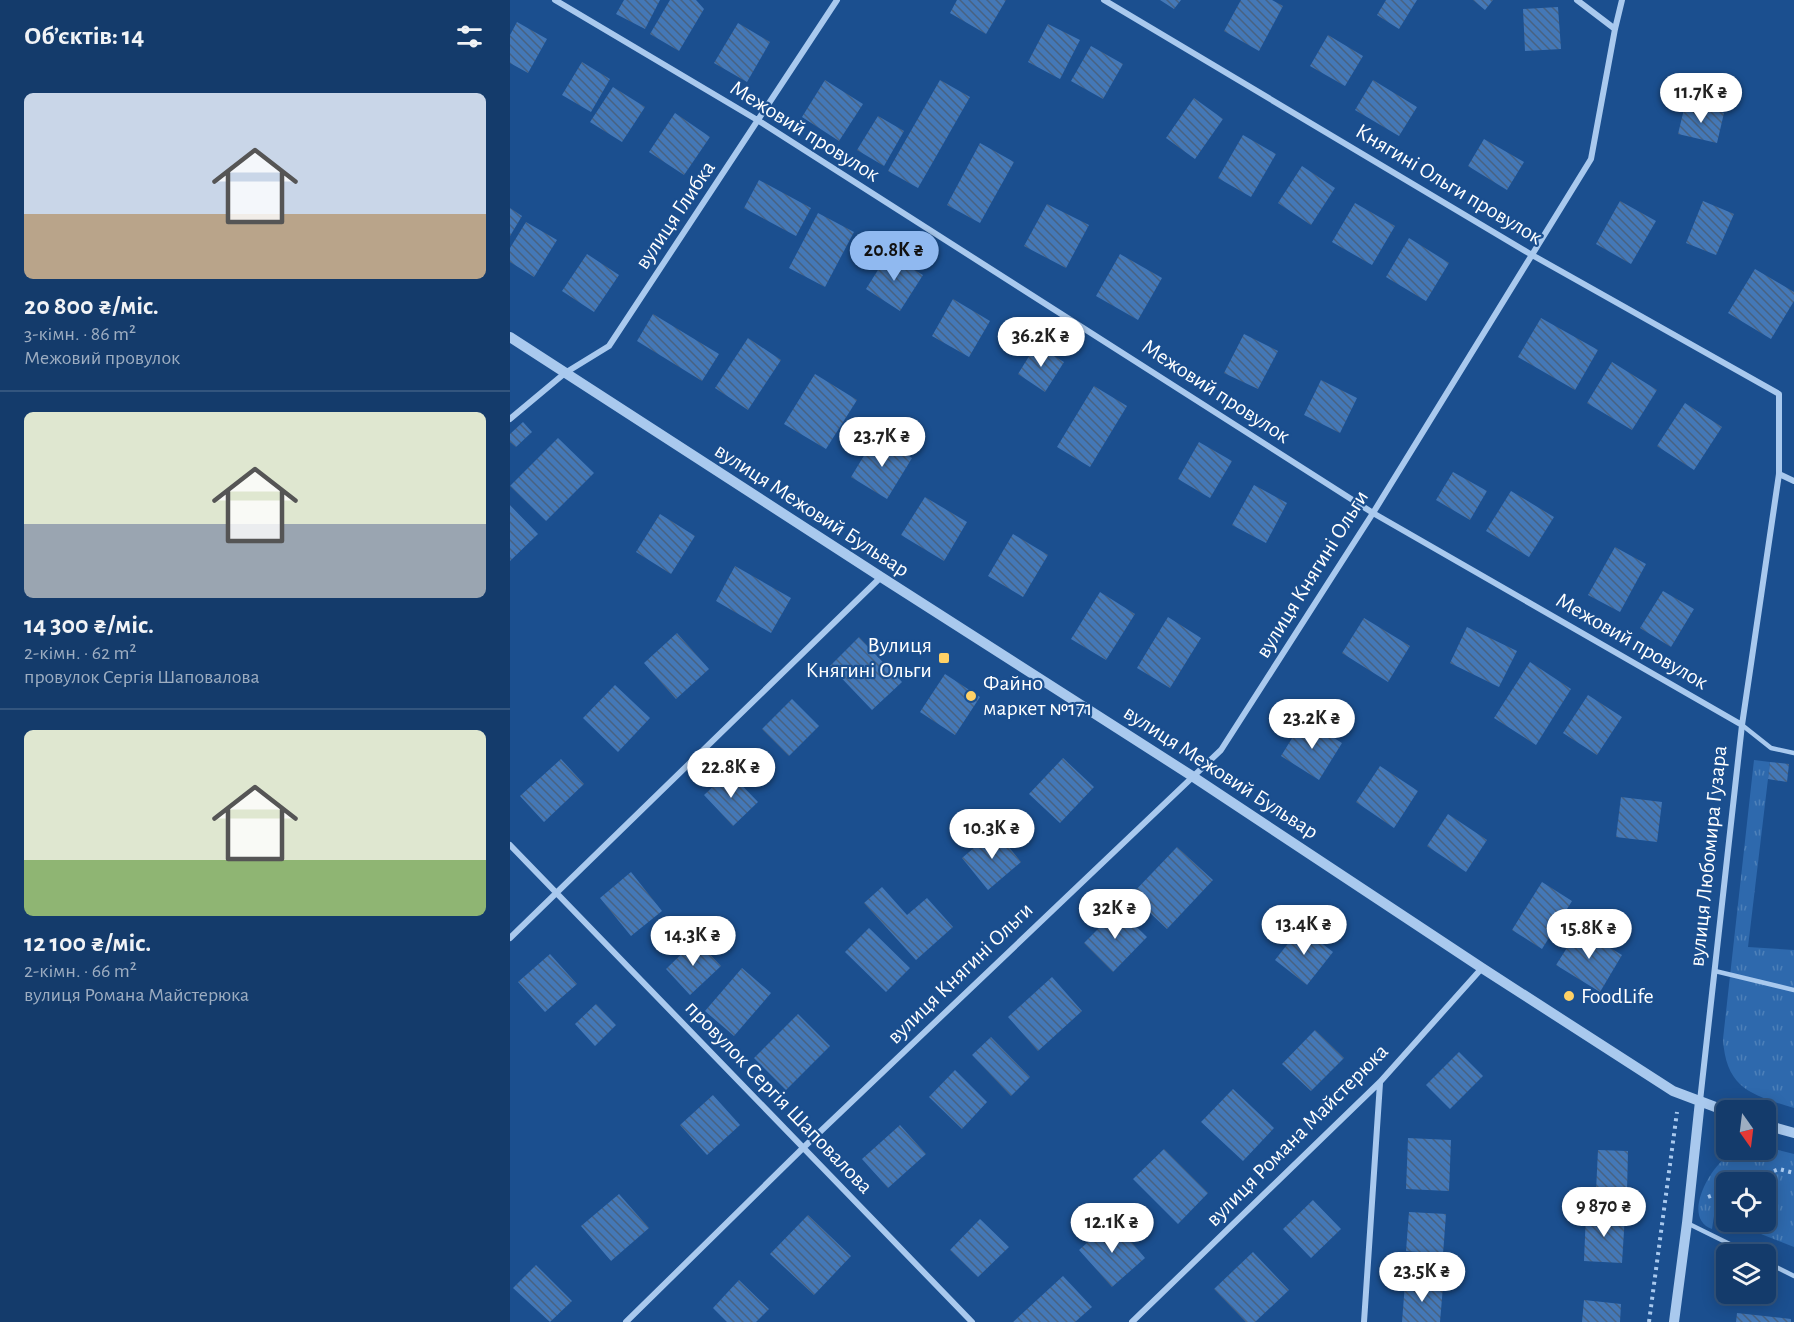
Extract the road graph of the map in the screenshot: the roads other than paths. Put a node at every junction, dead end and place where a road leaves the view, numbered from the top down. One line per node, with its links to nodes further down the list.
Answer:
1 (555, 0): 7 (street, Межовий провулок)
2 (837, 0): 7 (street, вулиця Глибка)
3 (1104, 0): 8 (street, Княгині Ольги провулок)
4 (1577, 0): 6 (street)
5 (1622, 0): 6 (street, вулиця Княгині Ольги)
6 (1615, 29): 8 (street, вулиця Княгині Ольги)
7 (759, 121): 10 (street, вулиця Глибка); 15 (street, Межовий провулок)
8 (1532, 255): 11 (street, Княгині Ольги провулок); 15 (street, вулиця Княгині Ольги)
9 (510, 336): 10 (street, вулиця Межовий Бульвар)
10 (565, 373): 12 (street, вулиця Глибка); 16 (street, вулиця Межовий Бульвар)
11 (1779, 394): 13 (street, вулиця Любомира Гузара)
12 (510, 419)
13 (1779, 474): 14 (street); 17 (street, вулиця Любомира Гузара)
14 (1794, 481)
15 (1373, 513): 17 (street, Межовий провулок); 19 (street, вулиця Княгині Ольги)
16 (881, 577): 19 (street, вулиця Межовий Бульвар); 21 (street)
17 (1742, 724): 18 (lane); 24 (street, вулиця Любомира Гузара)
18 (1794, 753)
19 (1192, 776): 23 (street, вулиця Межовий Бульвар); 31 (street, вулиця Княгині Ольги)
20 (510, 845): 21 (street, провулок Сергія Шаповалова)
21 (556, 894): 22 (street); 31 (street, провулок Сергія Шаповалова)
22 (510, 938)
23 (1482, 968): 26 (street, вулиця Романа Майстерюка); 27 (street, вулиця Межовий Бульвар)
24 (1714, 971): 25 (lane); 27 (street, вулиця Любомира Гузара)
25 (1794, 990)
26 (1380, 1082): 38 (street, вулиця Романа Майстерюка); 39 (street)
27 (1700, 1101): 28 (street, вулиця Межовий Бульвар); 32 (street, вулиця Любомира Гузара)
28 (1716, 1107)
29 (1776, 1128): 30 (street)
30 (1794, 1133)
31 (803, 1148): 36 (street, вулиця Княгині Ольги); 37 (street, провулок Сергія Шаповалова)
32 (1687, 1223): 33 (lane); 40 (street, вулиця Любомира Гузара)
33 (1730, 1244)
34 (1776, 1267): 35 (lane)
35 (1794, 1276)
36 (626, 1322)
37 (972, 1322)
38 (1132, 1322)
39 (1364, 1322)
40 (1674, 1322)

